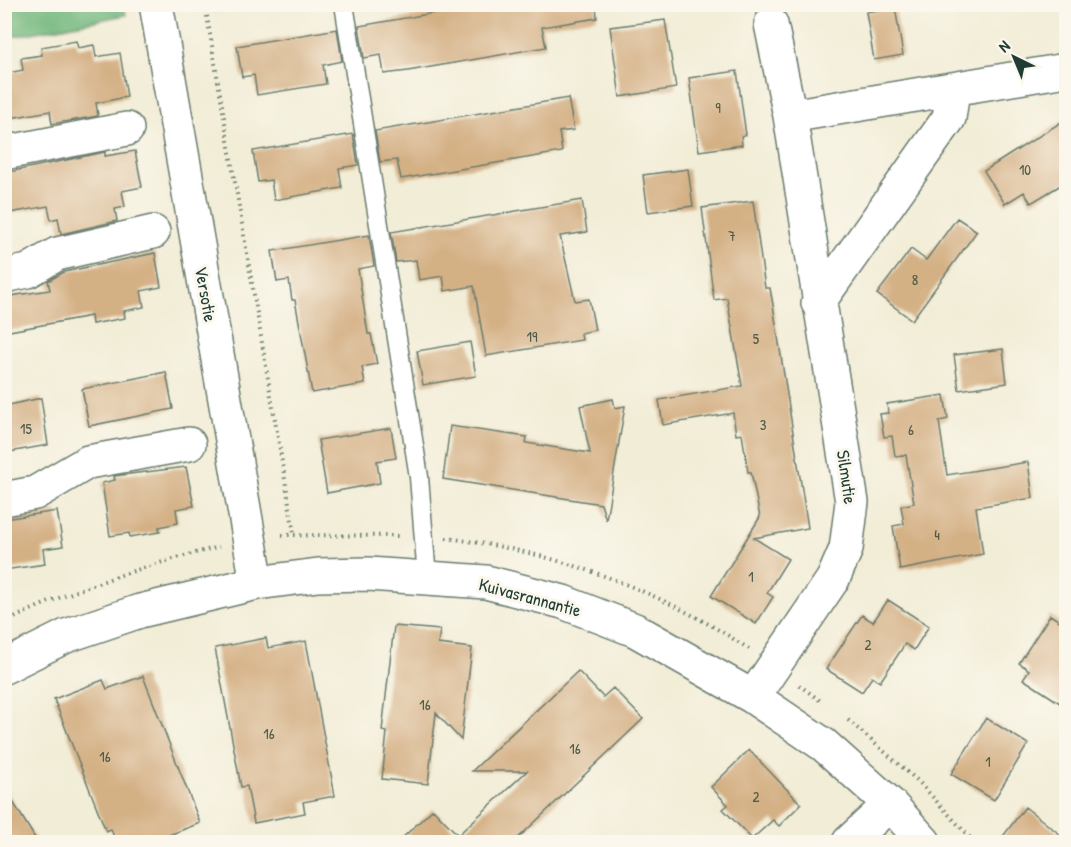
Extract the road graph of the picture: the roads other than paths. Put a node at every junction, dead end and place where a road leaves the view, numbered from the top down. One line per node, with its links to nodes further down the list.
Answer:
1 (156, 4): 15 (street, Versotie)
2 (344, 4): 14 (lane)
3 (771, 24): 6 (street, Silmutie)
4 (1066, 70): 5 (street)
5 (953, 91): 6 (street); 11 (street)
6 (790, 116): 11 (street, Silmutie)
7 (127, 129): 8 (street)
8 (4, 153)
9 (153, 232): 10 (street)
10 (4, 276)
11 (818, 303): 17 (street, Silmutie)
12 (189, 444): 13 (street)
13 (4, 499)
14 (427, 578): 15 (street, Kuivasrannantie); 17 (street, Kuivasrannantie)
15 (257, 583): 16 (street, Kuivasrannantie)
16 (4, 667)
17 (753, 697): 18 (street, Kuivasrannantie)
18 (891, 804): 19 (street); 20 (street, Kuivasrannantie)
19 (849, 843)
20 (924, 843)

